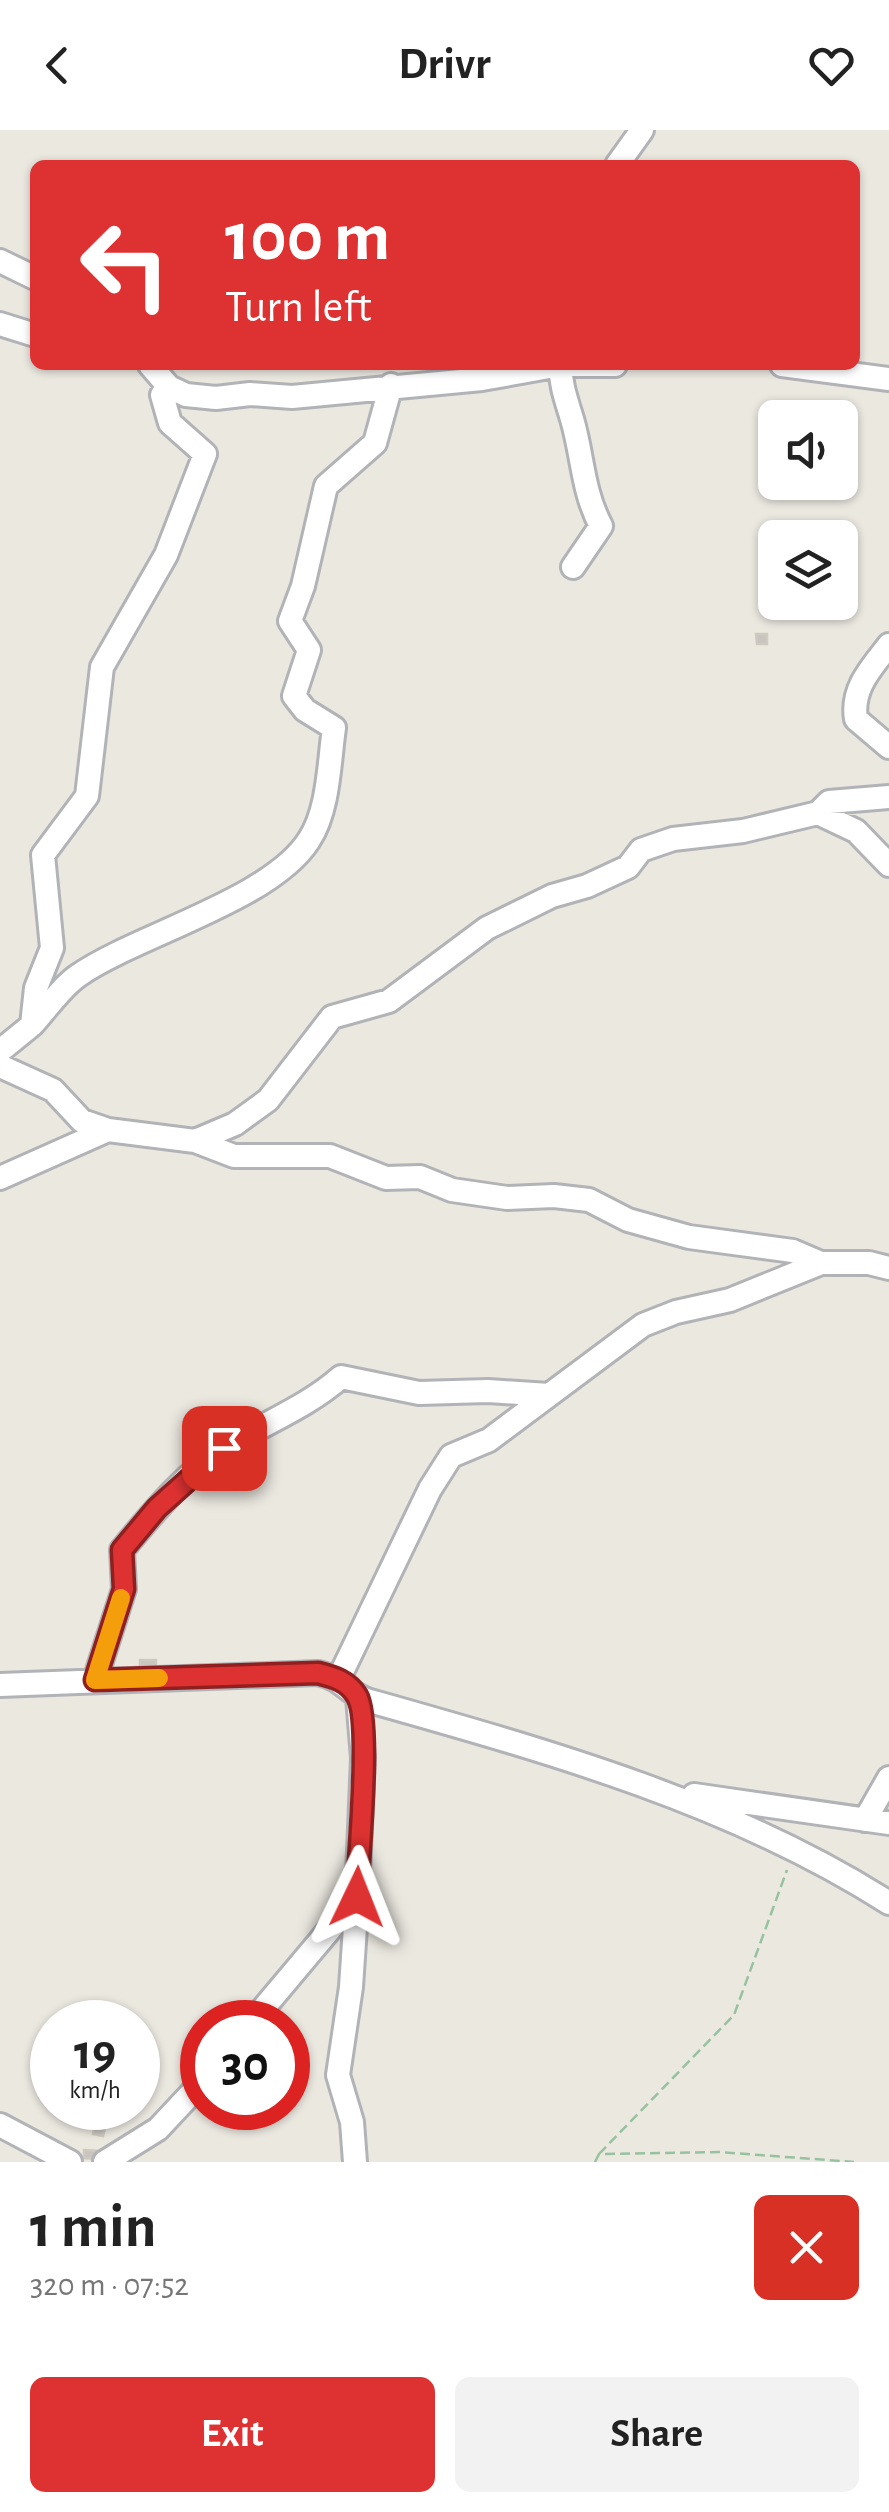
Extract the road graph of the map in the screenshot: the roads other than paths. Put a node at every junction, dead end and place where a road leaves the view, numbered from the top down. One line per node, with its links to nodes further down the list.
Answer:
1 (642, 130): 2 (street)
2 (621, 160)
3 (0, 261): 4 (street)
4 (30, 276)
5 (0, 324): 6 (street)
6 (30, 333)
7 (532, 370): 12 (street)
8 (560, 370): 13 (street)
9 (820, 370): 11 (street)
10 (159, 375): 12 (street); 19 (street)
11 (889, 379)
12 (392, 385): 19 (street)
13 (573, 567)
14 (889, 645): 15 (street)
15 (889, 747)
16 (889, 797): 17 (street)
17 (818, 813): 18 (street); 23 (street)
18 (889, 865)
19 (32, 1026): 20 (street)
20 (0, 1051)
21 (0, 1066): 22 (street)
22 (108, 1130): 23 (street); 24 (street)
23 (195, 1141): 25 (street)
24 (0, 1178)
25 (821, 1264): 26 (street); 27 (street)
26 (889, 1268)
27 (549, 1396): 28 (street); 29 (street)
28 (339, 1678): 29 (street); 31 (street)
29 (95, 1680): 30 (street)
30 (0, 1685)
31 (358, 1698): 33 (street); 36 (street)
32 (889, 1778): 34 (street)
33 (640, 1788): 34 (street); 37 (street)
34 (864, 1820): 35 (street)
35 (889, 1823)
36 (357, 1897): 38 (street); 43 (street)
37 (889, 1903)
38 (270, 2000)
39 (180, 2106): 42 (street)
40 (0, 2125): 41 (street)
41 (70, 2162)
42 (104, 2162)
43 (355, 2162)

